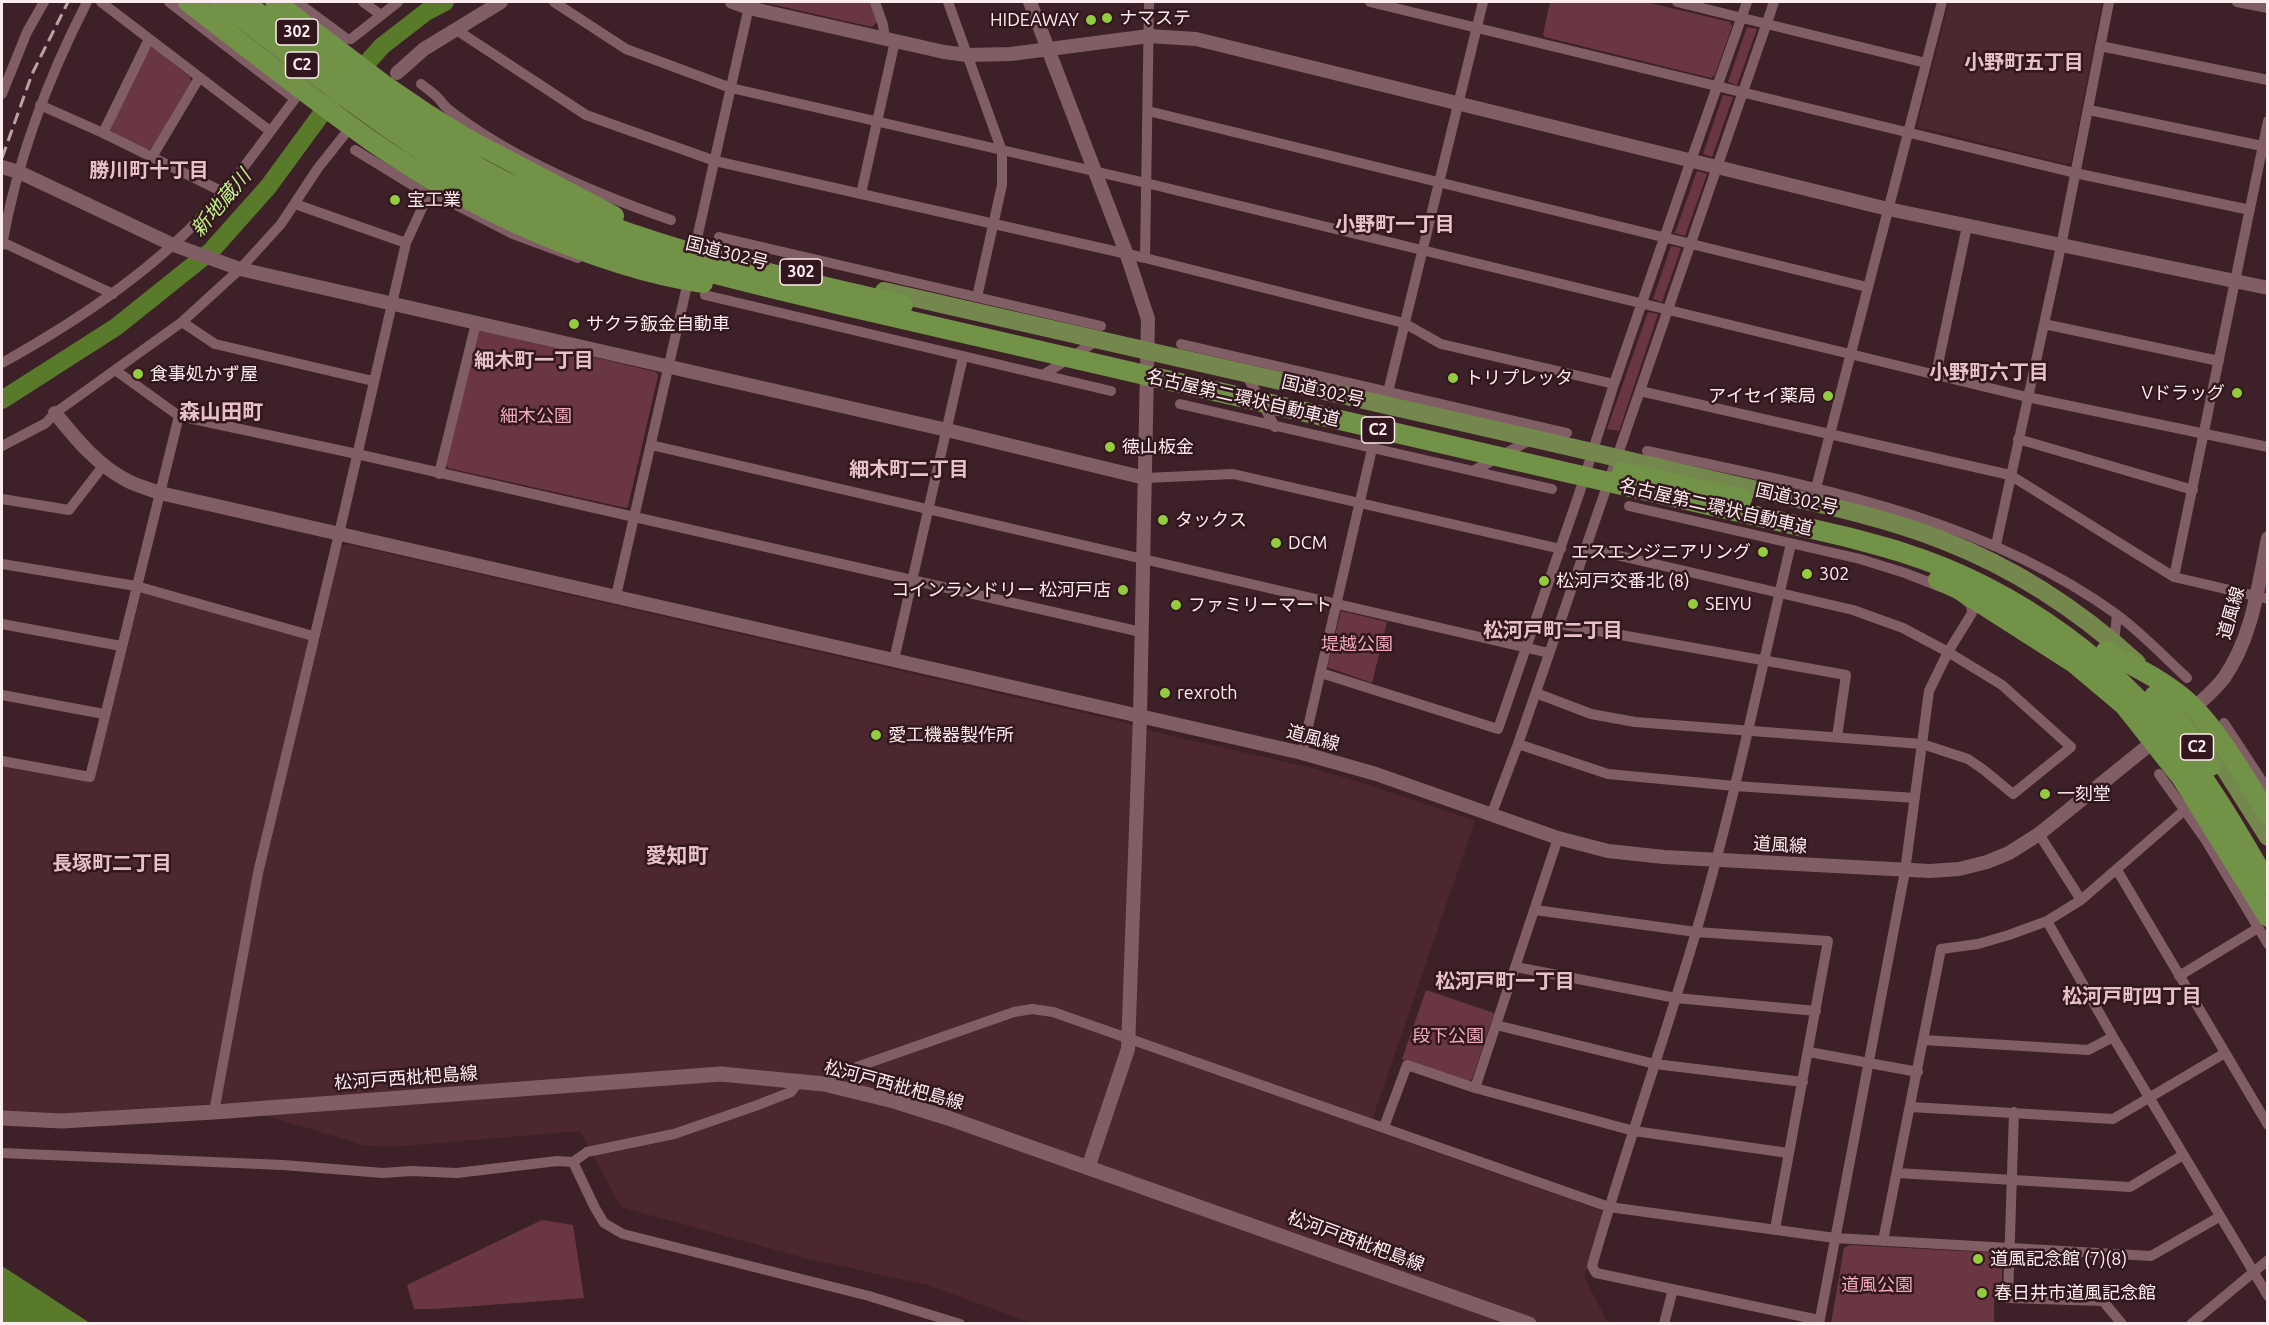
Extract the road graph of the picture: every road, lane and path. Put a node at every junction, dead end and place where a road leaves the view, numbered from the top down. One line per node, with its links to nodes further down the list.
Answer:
1 (44, 2): 53 (street)
2 (87, 2): 55 (street)
3 (101, 2): 38 (street)
4 (169, 2): 60 (street)
5 (188, 2): 113 (highway)
6 (208, 2): 43 (highway, 国道302号 / 302)
7 (220, 2): 113 (highway, 名古屋第二環状自動車道 / C2)
8 (244, 2): 113 (highway, 名古屋第二環状自動車道 / C2)
9 (258, 2): 36 (highway, 国道302号 / 302)
10 (275, 2): 113 (highway)
11 (296, 2): 31 (street); 36 (street)
12 (363, 2): 31 (street)
13 (398, 2): 31 (street)
14 (501, 2): 35 (street)
15 (554, 2): 50 (street)
16 (732, 2): 29 (street)
17 (874, 2): 39 (street)
18 (948, 2): 42 (street)
19 (1030, 2): 41 (street)
20 (1149, 2): 37 (street)
21 (1370, 2): 34 (street)
22 (1483, 2): 34 (street)
23 (1677, 2): 32 (street)
24 (1747, 2): 32 (street)
25 (1774, 2): 33 (street)
26 (1942, 2): 44 (street)
27 (2109, 2): 40 (street)
28 (2237, 2): 30 (street)
29 (750, 4): 39 (street); 50 (street)
30 (2268, 8)
31 (381, 15)
32 (1742, 17): 33 (street); 49 (street)
33 (1767, 25): 44 (street); 52 (street)
34 (1477, 27): 49 (street); 54 (street)
35 (455, 29): 45 (street); 69 (street)
36 (302, 36): 43 (highway, 国道302号 / 302)
37 (1149, 36): 41 (street); 54 (street); 57 (street)
38 (149, 39): 46 (street); 61 (street)
39 (890, 40): 42 (street); 59 (street)
40 (2100, 46): 47 (street); 56 (street)
41 (1048, 49): 42 (street); 74 (street)
42 (967, 55): 65 (street)
43 (337, 61): 51 (highway, 国道302号 / 302)
44 (1926, 63): 62 (street)
45 (397, 73): 51 (street)
46 (200, 78): 60 (street); 68 (street)
47 (2268, 80)
48 (421, 84): 67 (street)
49 (1717, 87): 52 (street); 70 (street)
50 (731, 88): 59 (street); 69 (street)
51 (376, 92): 66 (highway, 国道302号 / 302); 82 (street)
52 (1744, 93): 62 (street); 72 (street)
53 (2, 94)
54 (1460, 103): 70 (street); 77 (street)
55 (40, 105): 61 (street); 73 (street)
56 (2089, 110): 63 (street); 75 (street)
57 (1148, 111): 76 (street); 77 (street)
58 (2268, 121): 63 (street)
59 (878, 122): 65 (street); 81 (street)
60 (270, 131): 79 (street)
61 (103, 133): 68 (street)
62 (1908, 133): 75 (street); 83 (street)
63 (2262, 146): 84 (street)
64 (355, 150): 80 (street)
65 (1002, 151): 74 (street); 89 (street)
66 (469, 152): 67 (street); 85 (highway, 国道302号 / 302); 88 (street)
67 (521, 154): 78 (street)
68 (152, 157): 79 (street)
69 (715, 161): 81 (street); 97 (street)
70 (1690, 161): 72 (street); 92 (street)
71 (2, 167): 73 (street)
72 (1718, 167): 83 (street); 95 (street)
73 (19, 172): 93 (street); 96 (street)
74 (1094, 172): 76 (street); 101 (street)
75 (2075, 174): 84 (street); 98 (street)
76 (1146, 183): 100 (street); 103 (street)
77 (1440, 183): 92 (street); 100 (street)
78 (593, 190): 85 (street); 86 (street)
79 (223, 192): 96 (street)
80 (429, 193): 88 (street); 94 (street)
81 (861, 194): 89 (street)
82 (295, 204): 94 (street); 105 (street)
83 (1888, 209): 90 (street); 109 (street)
84 (2250, 210): 108 (street)
85 (597, 214): 87 (highway, 国道302号 / 302)
86 (671, 220)
87 (617, 221): 97 (highway, 国道302号 / 302); 102 (street)
88 (489, 222): 102 (street)
89 (994, 225): 101 (street); 114 (street)
90 (1967, 226): 98 (street); 136 (street)
91 (719, 237): 99 (street)
92 (1665, 237): 95 (street); 115 (street)
93 (2, 243): 111 (street)
94 (406, 243): 116 (street)
95 (1692, 244): 109 (street); 117 (street)
96 (176, 246): 105 (street); 111 (street)
97 (695, 246): 104 (highway, 国道302号 / 302); 133 (street)
98 (2061, 246): 108 (street); 123 (street)
99 (778, 251): 104 (street); 114 (street)
100 (1423, 251): 115 (street); 122 (street)
101 (1127, 255): 103 (street); 126 (street)
102 (576, 258): 107 (street)
103 (1145, 258): 122 (street)
104 (764, 262): 106 (highway, 国道302号 / 302)
105 (240, 269): 116 (street); 119 (street)
106 (809, 274): 118 (highway, 国道302号 / 302); 121 (street)
107 (658, 281)
108 (2235, 281): 110 (street); 130 (street)
109 (1867, 287): 127 (street)
110 (2268, 288)
111 (113, 294): 131 (street)
112 (705, 295): 121 (street)
113 (834, 296): 174 (highway, 名古屋第二環状自動車道 / C2); 202 (highway, 名古屋第二環状自動車道 / C2)
114 (977, 297): 118 (street)
115 (1642, 302): 117 (street); 139 (street)
116 (392, 305): 120 (street); 138 (street)
117 (1669, 309): 127 (street); 141 (street)
118 (1038, 319): 124 (highway, 国道302号 / 302)
119 (182, 322): 134 (street); 138 (street)
120 (476, 323): 133 (street); 165 (street)
121 (820, 323): 129 (street)
122 (1404, 323): 139 (street); 142 (street)
123 (2043, 324): 130 (street); 143 (street)
124 (1099, 333): 126 (highway, 国道302号 / 302); 137 (street)
125 (1182, 344): 128 (street)
126 (1149, 351): 132 (highway, 国道302号 / 302); 167 (street)
127 (1850, 354): 136 (street); 151 (street)
128 (1230, 356): 132 (street); 142 (street)
129 (963, 357): 137 (street); 149 (street)
130 (2219, 361): 152 (street)
131 (2, 363)
132 (1209, 365): 135 (highway, 国道302号 / 302)
133 (669, 366): 149 (street); 155 (street)
134 (115, 370): 145 (street); 146 (street)
135 (1246, 374): 147 (highway, 国道302号 / 302); 148 (street)
136 (1936, 374): 143 (street)
137 (1043, 375): 140 (street)
138 (373, 381): 161 (street)
139 (1614, 384): 160 (street)
140 (1111, 390)
141 (1640, 391): 151 (street); 162 (street)
142 (1388, 392): 147 (street)
143 (2028, 397): 152 (street); 154 (street)
144 (1180, 404): 148 (street)
145 (55, 413): 156 (street); 163 (street, 道風線)
146 (178, 416): 161 (street); 172 (street)
147 (1482, 420): 150 (street); 153 (highway, 国道302号 / 302)
148 (1275, 427): 158 (street)
149 (947, 430): 167 (street); 177 (street)
150 (1567, 433)
151 (1830, 434): 166 (street); 169 (street)
152 (2204, 434): 157 (street); 171 (street)
153 (1533, 439): 160 (highway, 国道302号 / 302); 164 (street)
154 (2018, 439): 166 (street); 171 (street)
155 (651, 444): 177 (street); 178 (street)
156 (2, 446)
157 (2268, 447)
158 (1372, 449): 164 (street); 175 (street)
159 (1647, 451): 169 (street)
160 (1592, 452): 162 (highway, 国道302号 / 302); 185 (street)
161 (357, 454): 165 (street); 180 (street)
162 (1616, 458): 168 (highway, 国道302号 / 302); 184 (street)
163 (103, 466): 172 (street, 道風線); 173 (street)
164 (1473, 471): 170 (street)
165 (439, 474): 178 (street)
166 (2010, 475): 183 (street); 188 (street)
167 (1145, 478): 175 (street); 186 (street)
168 (1720, 482): 179 (street); 202 (highway, 国道302号 / 302)
169 (1816, 488): 183 (street)
170 (1552, 489)
171 (2193, 490): 188 (street)
172 (160, 493): 180 (street, 道風線); 190 (street)
173 (2, 499)
174 (1693, 502): 239 (highway, 名古屋第二環状自動車道 / C2); 243 (highway)
175 (1359, 504): 185 (street); 194 (street)
176 (1629, 506): 179 (street)
177 (929, 508): 186 (street); 189 (street)
178 (634, 517): 189 (street); 192 (street)
179 (1744, 533): 182 (street)
180 (339, 534): 192 (street, 道風線); 199 (street)
181 (2268, 538): 193 (street, 道風線)
182 (1791, 544): 191 (street); 203 (street)
183 (1996, 544): 195 (street)
184 (1586, 548): 191 (street); 197 (street)
185 (1561, 549): 201 (street)
186 (1143, 557): 194 (street); 198 (street)
187 (2, 564): 190 (street)
188 (2174, 577): 193 (street)
189 (912, 579): 198 (street); 205 (street)
190 (136, 586): 199 (street); 200 (street)
191 (1780, 592): 203 (street); 206 (street)
192 (616, 596): 205 (street, 道風線)
193 (2262, 598): 213 (street, 道風線)
194 (1337, 602): 201 (street); 207 (street)
195 (2117, 615): 202 (street); 208 (street)
196 (2, 624): 200 (street)
197 (1560, 624): 204 (street); 206 (street)
198 (1141, 632): 212 (street)
199 (314, 636): 265 (street)
200 (121, 646): 211 (street)
201 (1527, 647): 204 (street); 207 (street)
202 (2110, 647): 213 (highway, 国道302号 / 302); 230 (highway); 235 (highway, 名古屋第二環状自動車道 / C2)
203 (1948, 652): 218 (street); 218 (street)
204 (1549, 653): 209 (street)
205 (894, 660): 212 (street, 道風線)
206 (1765, 661): 215 (street); 216 (street)
207 (1321, 673): 219 (street)
208 (2187, 678)
209 (1536, 693): 215 (street); 217 (street)
210 (2, 695): 211 (street)
211 (104, 714): 220 (street)
212 (1140, 716): 219 (street, 道風線); 252 (street)
213 (2186, 716): 222 (highway, 国道302号 / 302); 231 (street, 道風線)
214 (2224, 723): 221 (street)
215 (1748, 730): 216 (street); 224 (street)
216 (1837, 737): 218 (street)
217 (1518, 744): 224 (street); 228 (street)
218 (1922, 744): 227 (street)
219 (1302, 753): 228 (street, 道風線)
220 (2, 761)
221 (2250, 762): 222 (street); 226 (street)
222 (2224, 767): 225 (highway, 国道302号 / 302)
223 (2159, 774): 234 (street)
224 (1735, 786): 227 (street); 236 (street)
225 (2238, 788): 232 (highway, 国道302号 / 302); 234 (street)
226 (2268, 790)
227 (1915, 798): 238 (street)
228 (1492, 813): 233 (street, 道風線)
229 (2180, 814): 237 (street)
230 (2268, 815)
231 (2038, 834): 238 (street, 道風線); 240 (street)
232 (2268, 837)
233 (1558, 838): 236 (street, 道風線); 241 (street)
234 (2205, 839): 243 (street)
235 (2268, 858)
236 (1717, 860): 238 (street, 道風線); 244 (street)
237 (2117, 870): 240 (street); 247 (street)
238 (1905, 871): 256 (street)
239 (2268, 884)
240 (2081, 900): 242 (street)
241 (1535, 910): 244 (street); 246 (street)
242 (2047, 921): 251 (street); 253 (street)
243 (2263, 922): 245 (street); 247 (street)
244 (1696, 932): 248 (street); 249 (street)
245 (2268, 944)
246 (1516, 967): 248 (street); 250 (street)
247 (2179, 976): 255 (street)
248 (1676, 998): 249 (street); 257 (street)
249 (1816, 1011): 254 (street)
250 (1497, 1025): 257 (street); 262 (street)
251 (2113, 1036): 253 (street); 263 (street)
252 (1128, 1038): 261 (street); 269 (street); 275 (street)
253 (1924, 1040): 258 (street)
254 (1809, 1052): 256 (street); 260 (street)
255 (2224, 1053): 263 (street); 268 (street)
256 (1868, 1063): 258 (street); 281 (street)
257 (1655, 1064): 260 (street); 270 (street)
258 (1918, 1072): 264 (street)
259 (799, 1082): 261 (main road, 松河戸西枇杷島線); 265 (main road, 松河戸西枇杷島線); 274 (street)
260 (1803, 1082): 272 (street)
261 (824, 1084): 275 (main road, 松河戸西枇杷島線)
262 (1475, 1088): 269 (street); 270 (street)
263 (2150, 1098): 266 (street); 273 (street)
264 (1911, 1107): 266 (street); 276 (street)
265 (214, 1112): 267 (main road, 松河戸西枇杷島線)
266 (2014, 1112): 277 (street)
267 (2, 1118)
268 (2268, 1125)
269 (1384, 1127): 278 (street)
270 (1634, 1131): 272 (street); 278 (street)
271 (2, 1153): 274 (street)
272 (1788, 1153): 280 (street)
273 (2183, 1155): 277 (street); 279 (street)
274 (573, 1162): 289 (street)
275 (1088, 1168): 290 (main road, 松河戸西枇杷島線)
276 (1897, 1173): 277 (street); 282 (street)
277 (2011, 1179): 283 (street)
278 (1609, 1207): 280 (street); 286 (street)
279 (2219, 1217): 283 (street); 285 (street)
280 (1775, 1229): 281 (street)
281 (1835, 1238): 282 (street); 288 (street)
282 (1883, 1241): 283 (street)
283 (2009, 1247): 292 (street)
284 (2268, 1260): 285 (street)
285 (2253, 1271): 287 (street); 293 (street)
286 (1673, 1289): 288 (street); 291 (street)
287 (2268, 1296)
288 (1819, 1322)
289 (960, 1323)
290 (1529, 1323)
291 (1664, 1323)
292 (2122, 1323)
293 (2191, 1323)

